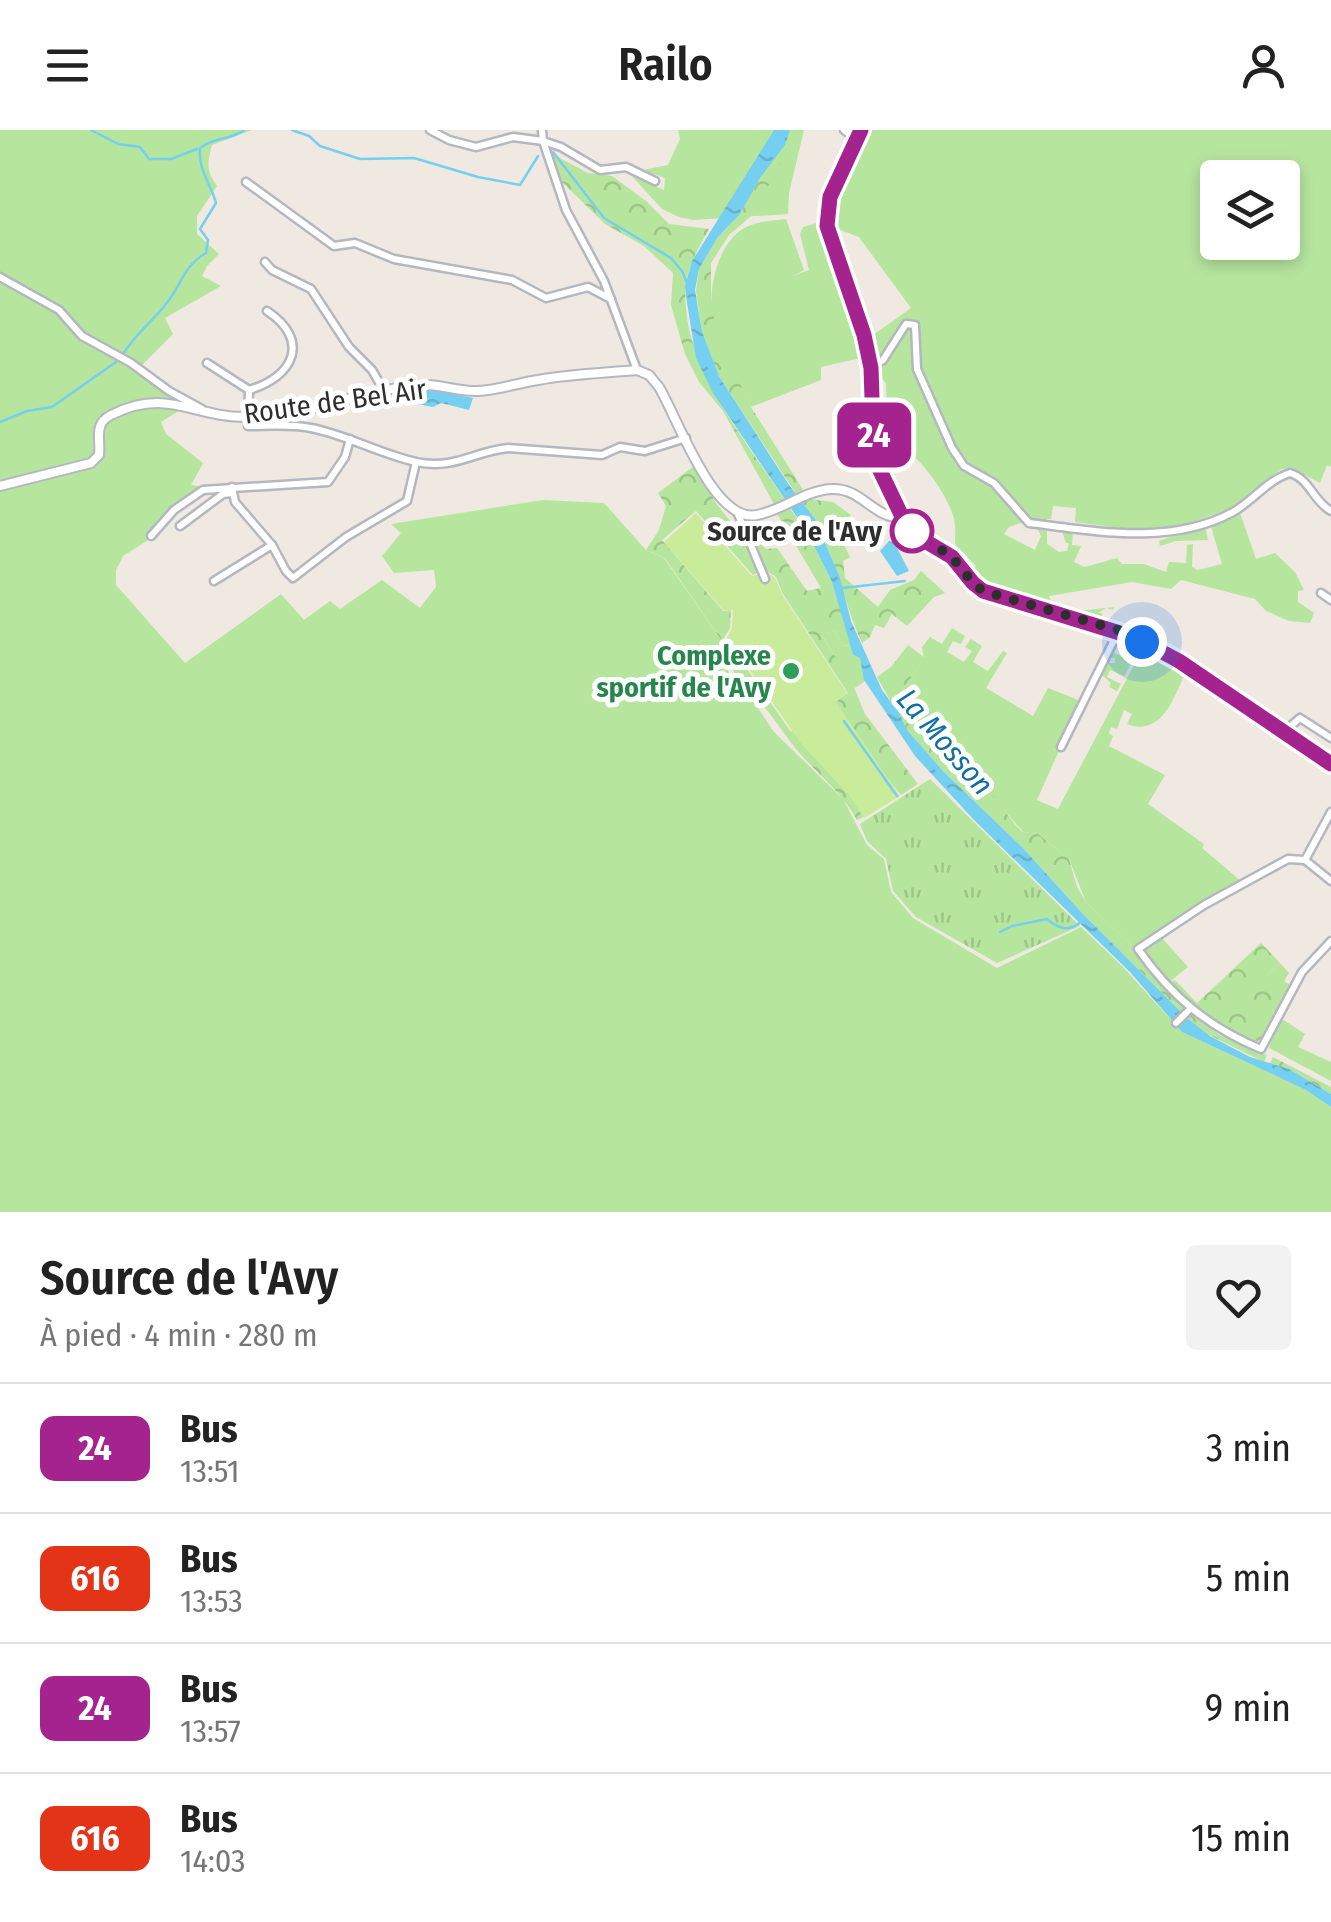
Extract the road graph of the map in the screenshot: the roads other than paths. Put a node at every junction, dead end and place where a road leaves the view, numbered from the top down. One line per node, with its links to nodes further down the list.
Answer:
1 (430, 130): 6 (street)
2 (542, 130): 6 (street)
3 (844, 130): 5 (street)
4 (861, 130): 5 (street)
5 (857, 140): 14 (street)
6 (543, 141): 7 (street); 11 (street)
7 (655, 181)
8 (246, 182): 11 (street)
9 (264, 262): 17 (street)
10 (0, 277): 18 (street)
11 (611, 299): 15 (street)
12 (267, 311): 16 (street)
13 (207, 363): 16 (street)
14 (871, 368): 25 (street); 27 (street)
15 (637, 370): 17 (street, Route de Bel Air); 20 (street)
16 (249, 390): 19 (street)
17 (384, 392): 19 (street, Route de Bel Air)
18 (206, 411): 19 (street, Route de Bel Air); 23 (street, Route de Bel Air)
19 (248, 418): 21 (street)
20 (687, 438): 22 (street); 26 (street)
21 (350, 439): 22 (street); 24 (street)
22 (416, 462): 30 (street)
23 (0, 486)
24 (232, 490): 28 (street); 29 (street); 30 (street)
25 (1331, 511)
26 (741, 516): 27 (street); 31 (street)
27 (900, 517): 35 (street)
28 (180, 526)
29 (152, 536)
30 (272, 544): 32 (street)
31 (766, 579)
32 (214, 582)
33 (1321, 593): 34 (street)
34 (1331, 600)
35 (1118, 631): 36 (street); 38 (street)
36 (1285, 731): 37 (street); 39 (street)
37 (1331, 738)
38 (1061, 748)
39 (1331, 764)
40 (1331, 812): 41 (street)
41 (1306, 860): 42 (street); 44 (street)
42 (1329, 880)
43 (1331, 940): 44 (street)
44 (1188, 1011): 45 (street)
45 (1176, 1023)

